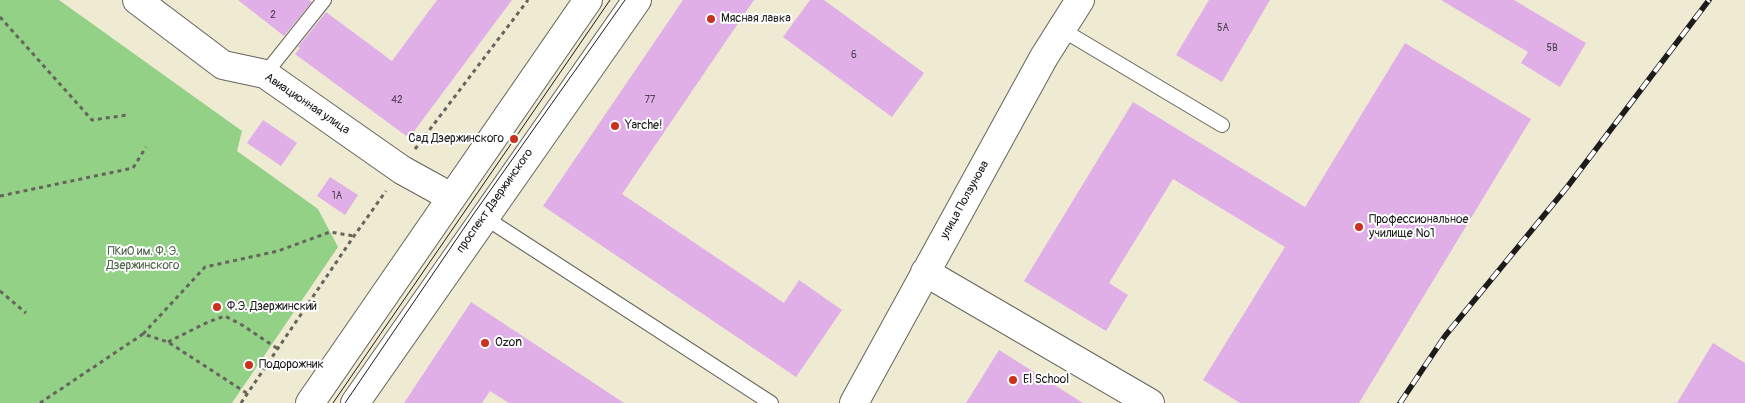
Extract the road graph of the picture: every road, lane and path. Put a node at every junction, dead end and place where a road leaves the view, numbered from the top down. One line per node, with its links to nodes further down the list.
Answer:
1 (136, 0): 9 (street, Авиационная улица)
2 (324, 0): 9 (lane)
3 (528, 0): 13 (path)
4 (588, 0): 15 (street)
5 (637, 0): 16 (street, проспект Дзержинского)
6 (1080, 0): 8 (street, улица Ползунова)
7 (0, 17): 10 (path)
8 (1061, 29): 11 (lane); 18 (street, улица Ползунова)
9 (265, 74): 13 (street, Авиационная улица)
10 (128, 116)
11 (1222, 126)
12 (146, 146): 14 (path)
13 (402, 170): 15 (street, Авиационная улица); 17 (path)
14 (0, 196)
15 (451, 197): 16 (street, Авиационная улица); 27 (street)
16 (484, 217): 28 (street, проспект Дзержинского); 29 (lane)
17 (354, 236): 21 (path); 23 (path)
18 (926, 272): 30 (street, улица Ползунова); 31 (street)
19 (0, 291): 20 (path)
20 (26, 313)
21 (143, 334): 22 (path); 25 (path)
22 (168, 342): 23 (path); 24 (path)
23 (278, 349): 24 (path)
24 (248, 394): 26 (path)
25 (40, 403)
26 (242, 403)
27 (310, 403)
28 (355, 403)
29 (771, 403)
30 (854, 403)
31 (1150, 403)

